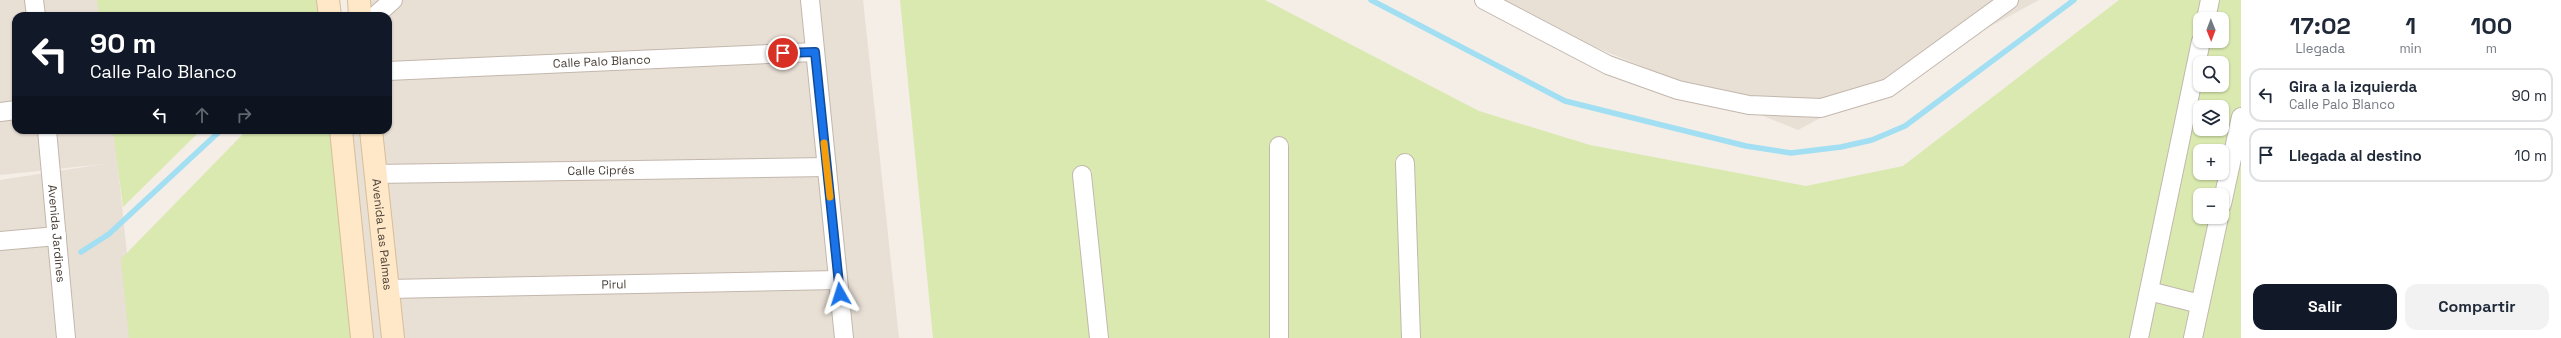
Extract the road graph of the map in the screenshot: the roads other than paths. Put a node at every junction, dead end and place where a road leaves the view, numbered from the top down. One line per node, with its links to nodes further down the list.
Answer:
1 (34, 0): 9 (street)
2 (328, 0): 10 (street)
3 (359, 0): 11 (street)
4 (393, 0): 12 (street)
5 (810, 0): 15 (street)
6 (1484, 0): 7 (street)
7 (2009, 0)
8 (2210, 0): 13 (street)
9 (36, 12)
10 (330, 12)
11 (360, 12)
12 (380, 12)
13 (2207, 12)
14 (2200, 48): 34 (street)
15 (815, 52): 16 (street, Calle Palo Blanco); 25 (street)
16 (392, 71)
17 (12, 110): 18 (street)
18 (0, 112)
19 (2241, 117): 28 (street)
20 (47, 134): 30 (street, Avenida Jardines)
21 (341, 134): 37 (street)
22 (371, 134): 26 (street, Avenida Las Palmas)
23 (1279, 146): 41 (street)
24 (1405, 163): 42 (street)
25 (827, 167): 26 (street, Calle Ciprés); 32 (street)
26 (375, 174): 33 (street, Avenida Las Palmas)
27 (1082, 175): 40 (street)
28 (2225, 188)
29 (2217, 224): 35 (street)
30 (57, 236): 31 (street); 36 (street, Avenida Jardines)
31 (0, 241)
32 (838, 280): 33 (street, Pirul); 39 (street)
33 (389, 289): 38 (street, Avenida Las Palmas)
34 (2149, 291): 35 (street); 43 (street)
35 (2200, 304): 44 (street)
36 (66, 338)
37 (362, 338)
38 (394, 338)
39 (844, 338)
40 (1099, 338)
41 (1279, 338)
42 (1411, 338)
43 (2139, 338)
44 (2193, 338)

